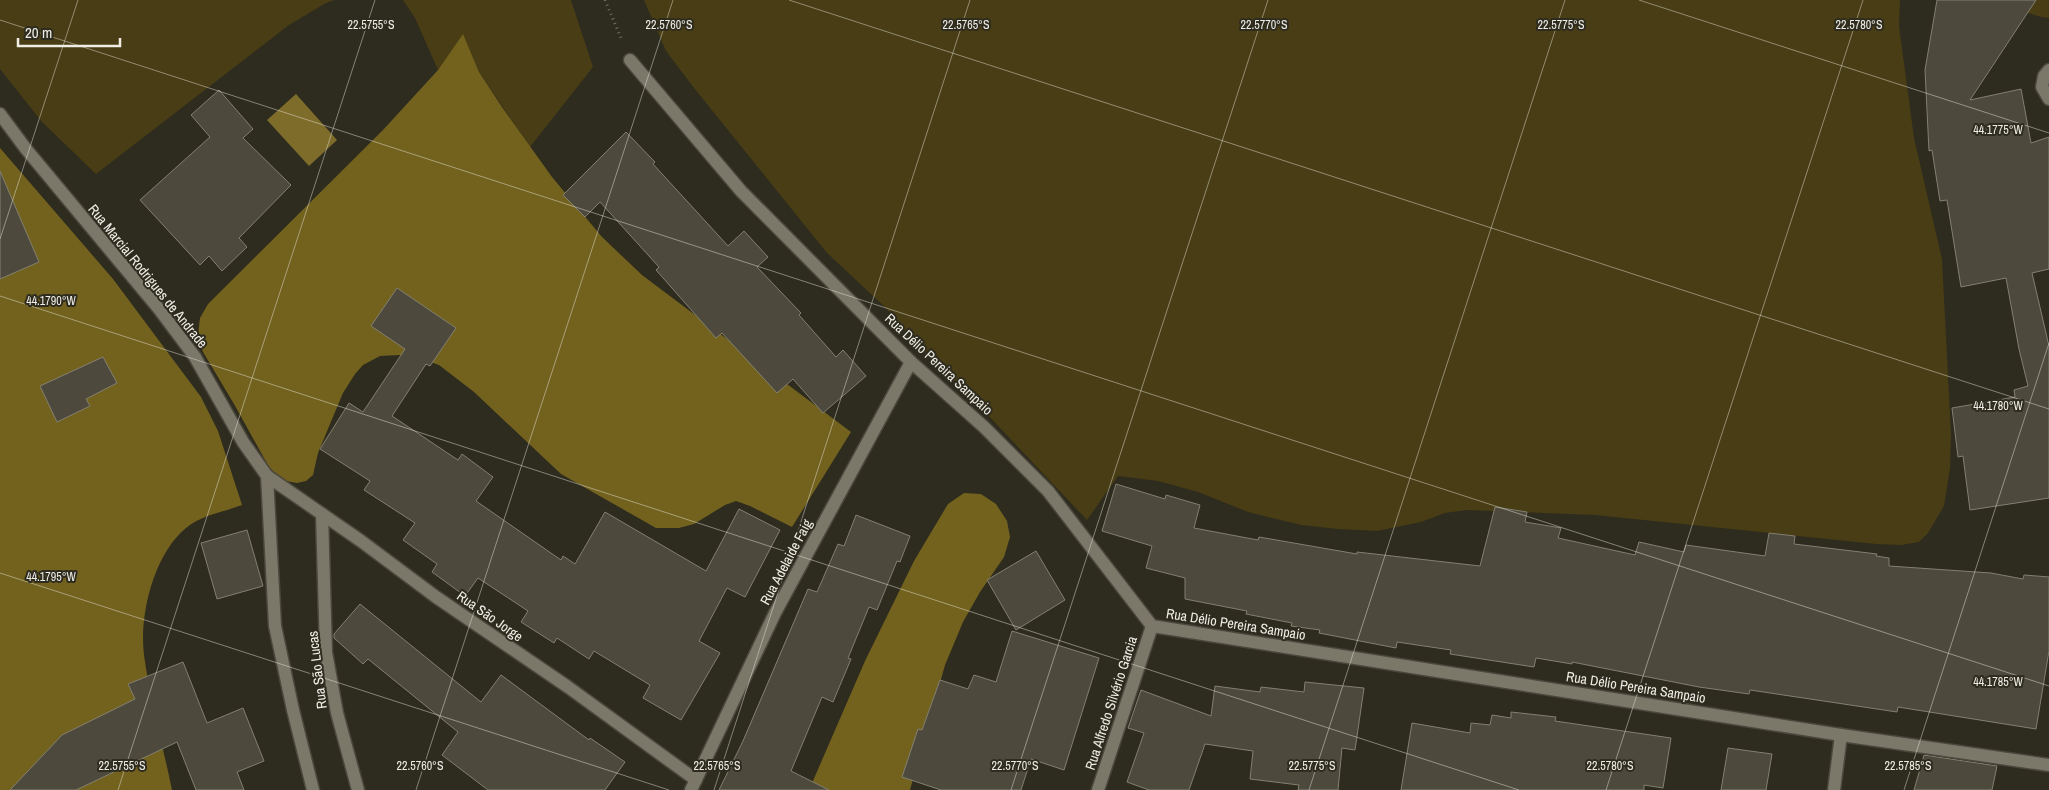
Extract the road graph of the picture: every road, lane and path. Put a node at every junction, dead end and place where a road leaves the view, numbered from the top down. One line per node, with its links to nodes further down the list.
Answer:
1 (605, 0): 2 (path)
2 (630, 60): 6 (street, Rua Délio Pereira Sampaio)
3 (2049, 70): 4 (street)
4 (2049, 98)
5 (0, 114): 7 (street, Rua Marcial Rodrigues de Andrade)
6 (911, 362): 9 (street, Rua Délio Pereira Sampaio); 12 (street, Rua Adelaide Faig)
7 (267, 476): 8 (street, Rua São Jorge); 13 (street)
8 (322, 514): 12 (street, Rua São Jorge); 14 (street, Rua São Lucas)
9 (1152, 626): 10 (street, Rua Délio Pereira Sampaio); 15 (street, Rua Alfredo Silvério Garcia)
10 (1841, 735): 11 (street, Rua Délio Pereira Sampaio); 16 (street)
11 (2049, 765)
12 (693, 785)
13 (313, 790)
14 (358, 790)
15 (1098, 790)
16 (1834, 790)

